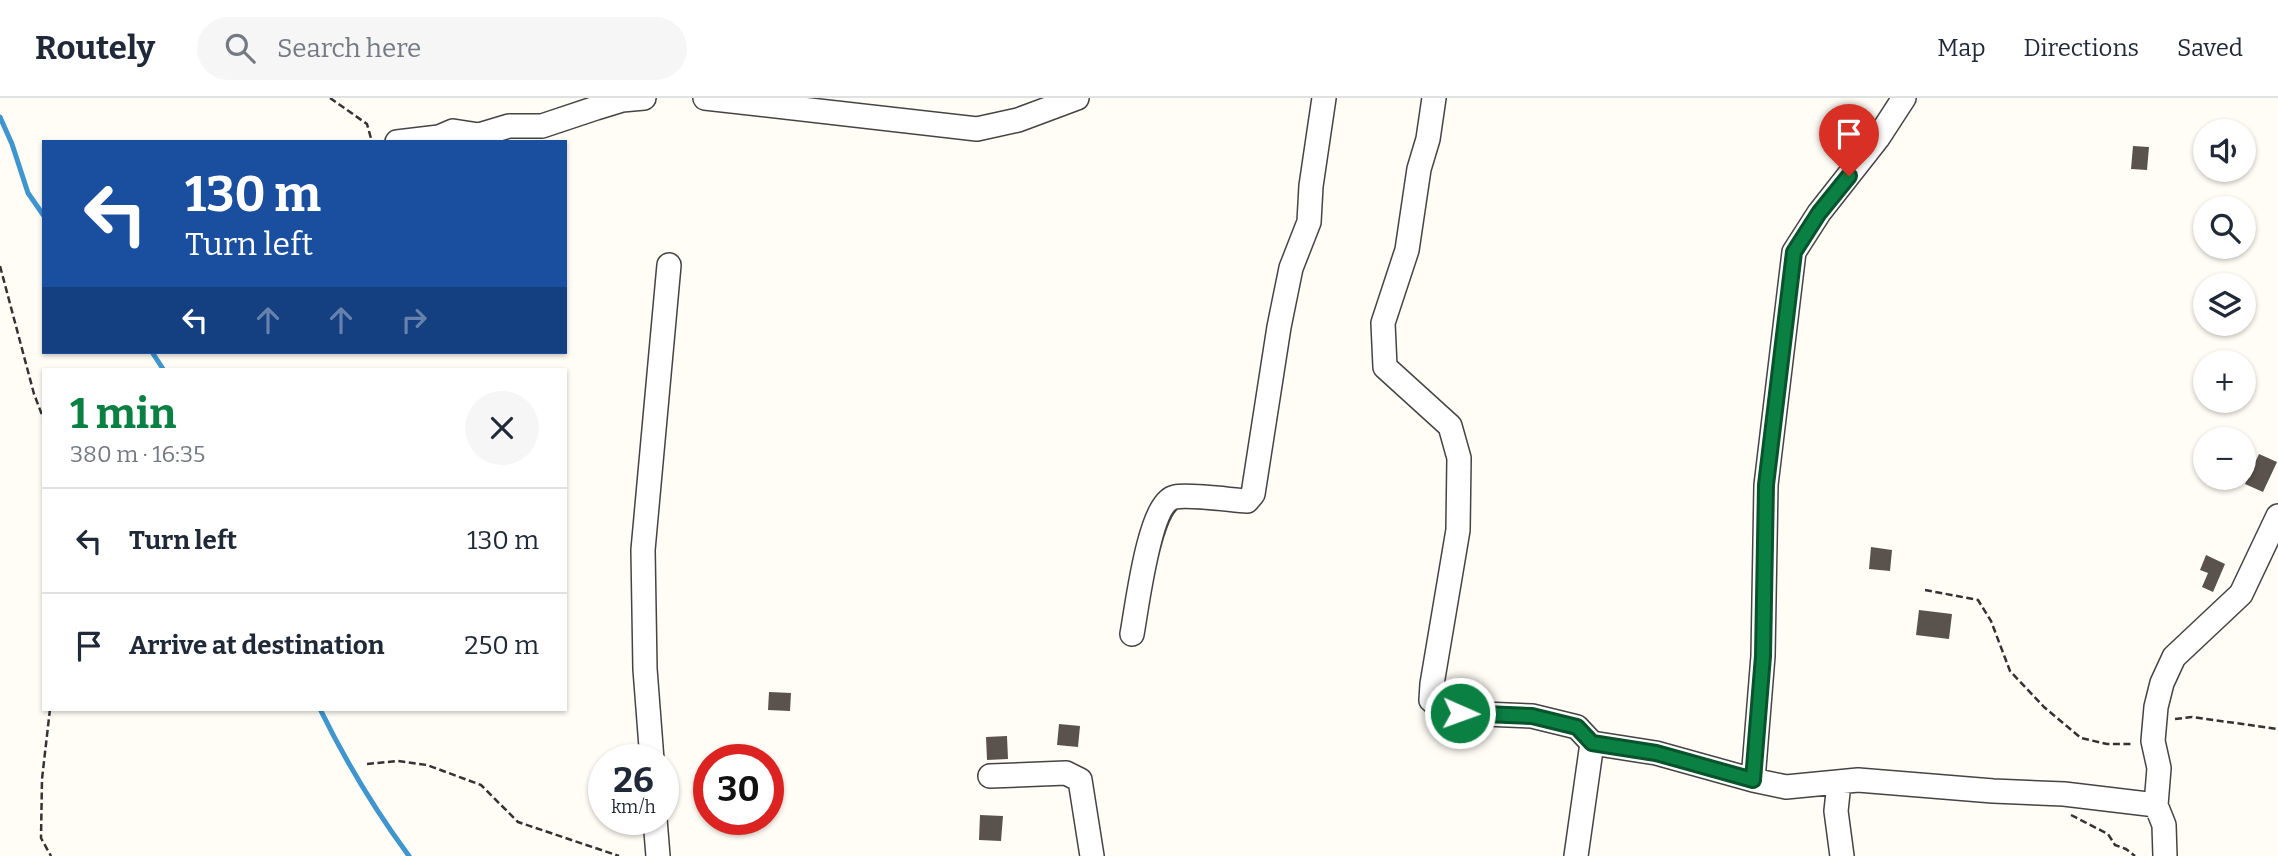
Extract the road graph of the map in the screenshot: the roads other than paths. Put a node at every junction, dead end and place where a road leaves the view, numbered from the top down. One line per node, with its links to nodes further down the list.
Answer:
1 (644, 98): 7 (street)
2 (705, 98): 3 (street)
3 (1077, 98)
4 (1324, 98): 10 (street)
5 (1434, 98): 11 (street)
6 (1904, 98): 14 (street)
7 (414, 140)
8 (669, 265): 12 (street)
9 (2278, 516): 16 (street)
10 (1132, 634)
11 (1592, 743): 14 (street); 20 (street)
12 (651, 744)
13 (990, 776): 19 (street)
14 (1753, 780): 15 (street)
15 (1839, 783): 16 (street); 21 (street)
16 (2157, 805): 22 (street)
17 (657, 835): 18 (street)
18 (658, 856)
19 (1092, 856)
20 (1576, 856)
21 (1842, 856)
22 (2165, 856)

